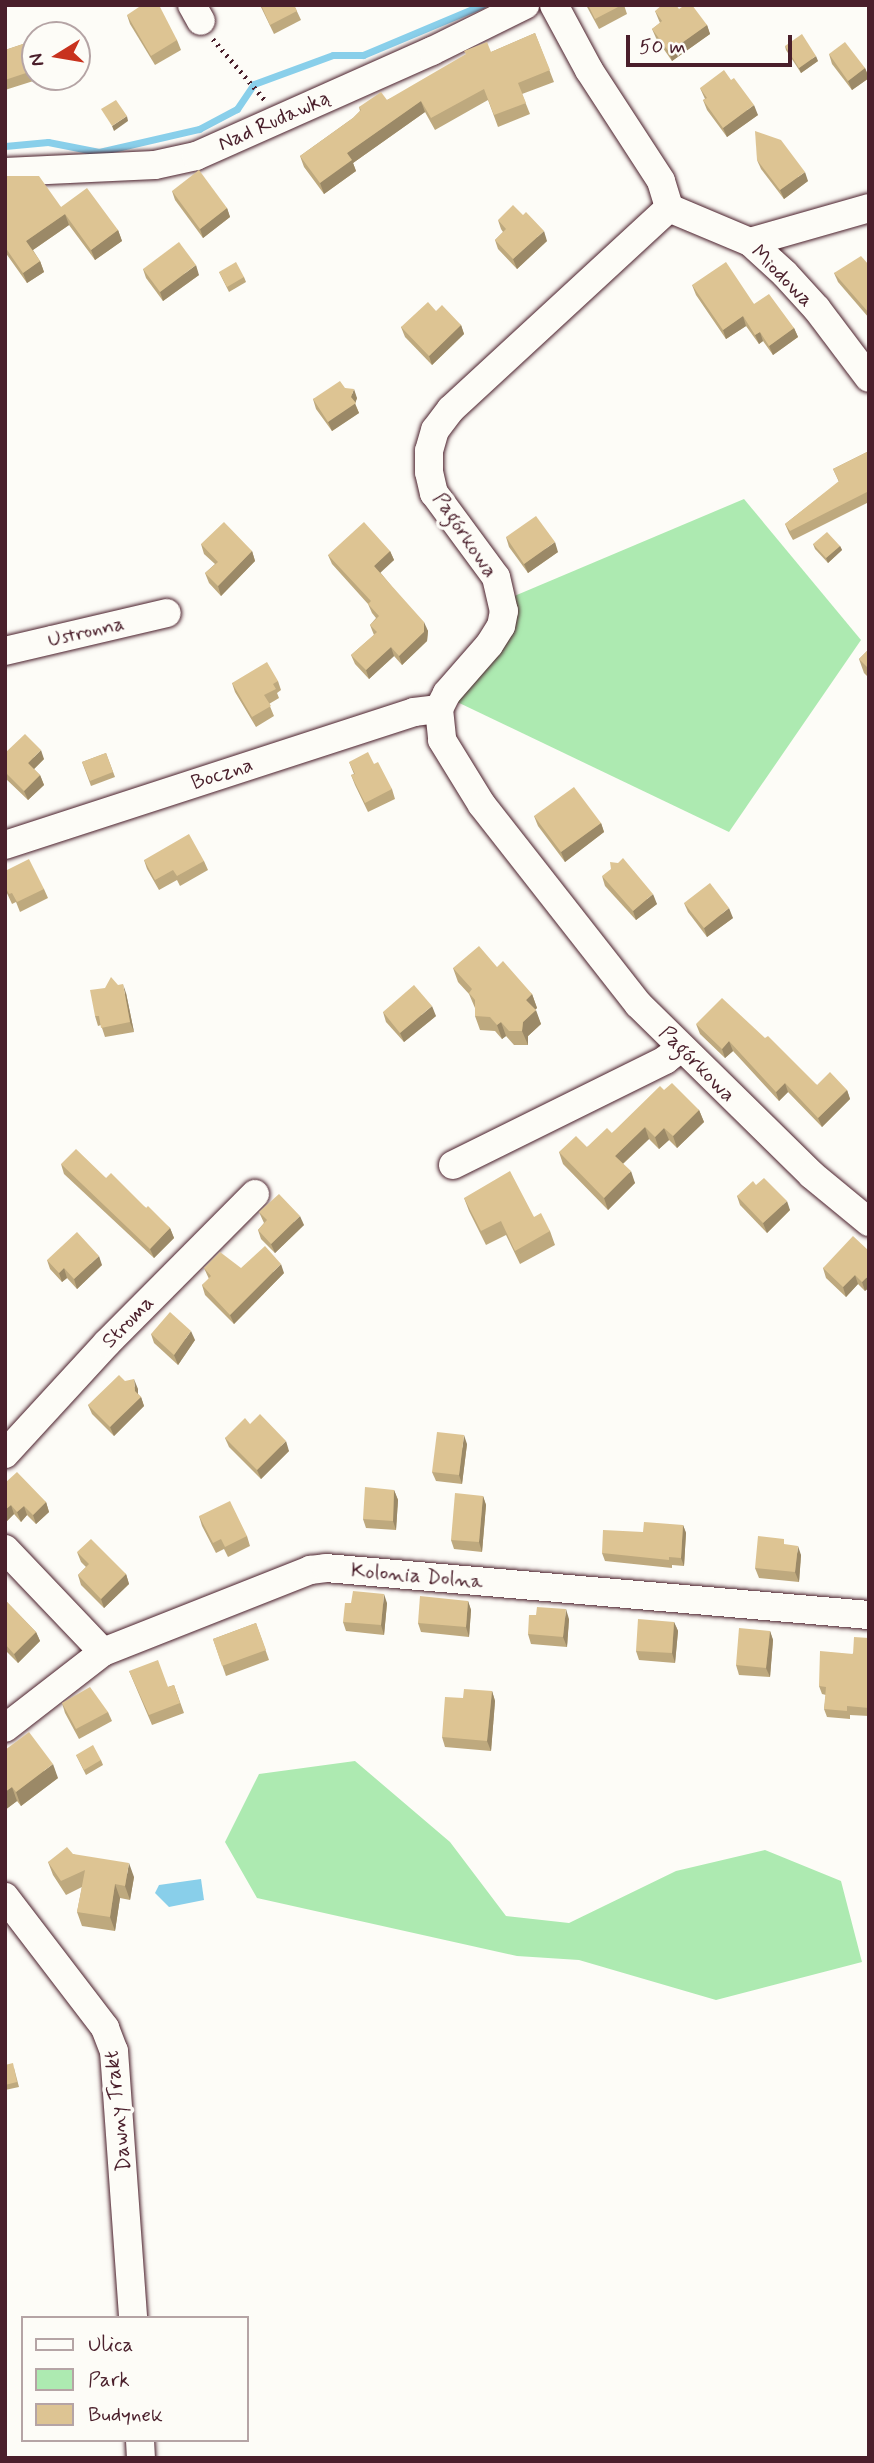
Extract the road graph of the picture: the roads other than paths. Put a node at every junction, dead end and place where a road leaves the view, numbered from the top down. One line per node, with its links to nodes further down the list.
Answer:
1 (525, 5): 3 (street, Nad Rudawką)
2 (554, 5): 4 (street)
3 (5, 172)
4 (669, 208): 6 (street, Miodowa); 10 (street, Pagórkowa)
5 (869, 208): 6 (street)
6 (750, 243): 7 (street, Miodowa)
7 (869, 378)
8 (167, 613): 9 (street, Ustronna)
9 (5, 651)
10 (439, 709): 11 (street, Boczna); 12 (street, Pagórkowa)
11 (5, 845)
12 (681, 1048): 13 (street); 15 (street, Pagórkowa)
13 (453, 1165)
14 (255, 1194): 16 (street, Stroma)
15 (869, 1222)
16 (5, 1454)
17 (5, 1549): 19 (street)
18 (869, 1615): 19 (street, Kolonia Dolna)
19 (103, 1652): 20 (street, Kolonia Dolna)
20 (5, 1728)
21 (5, 1897): 22 (street, Dawny Trakt)
22 (133, 2316)

